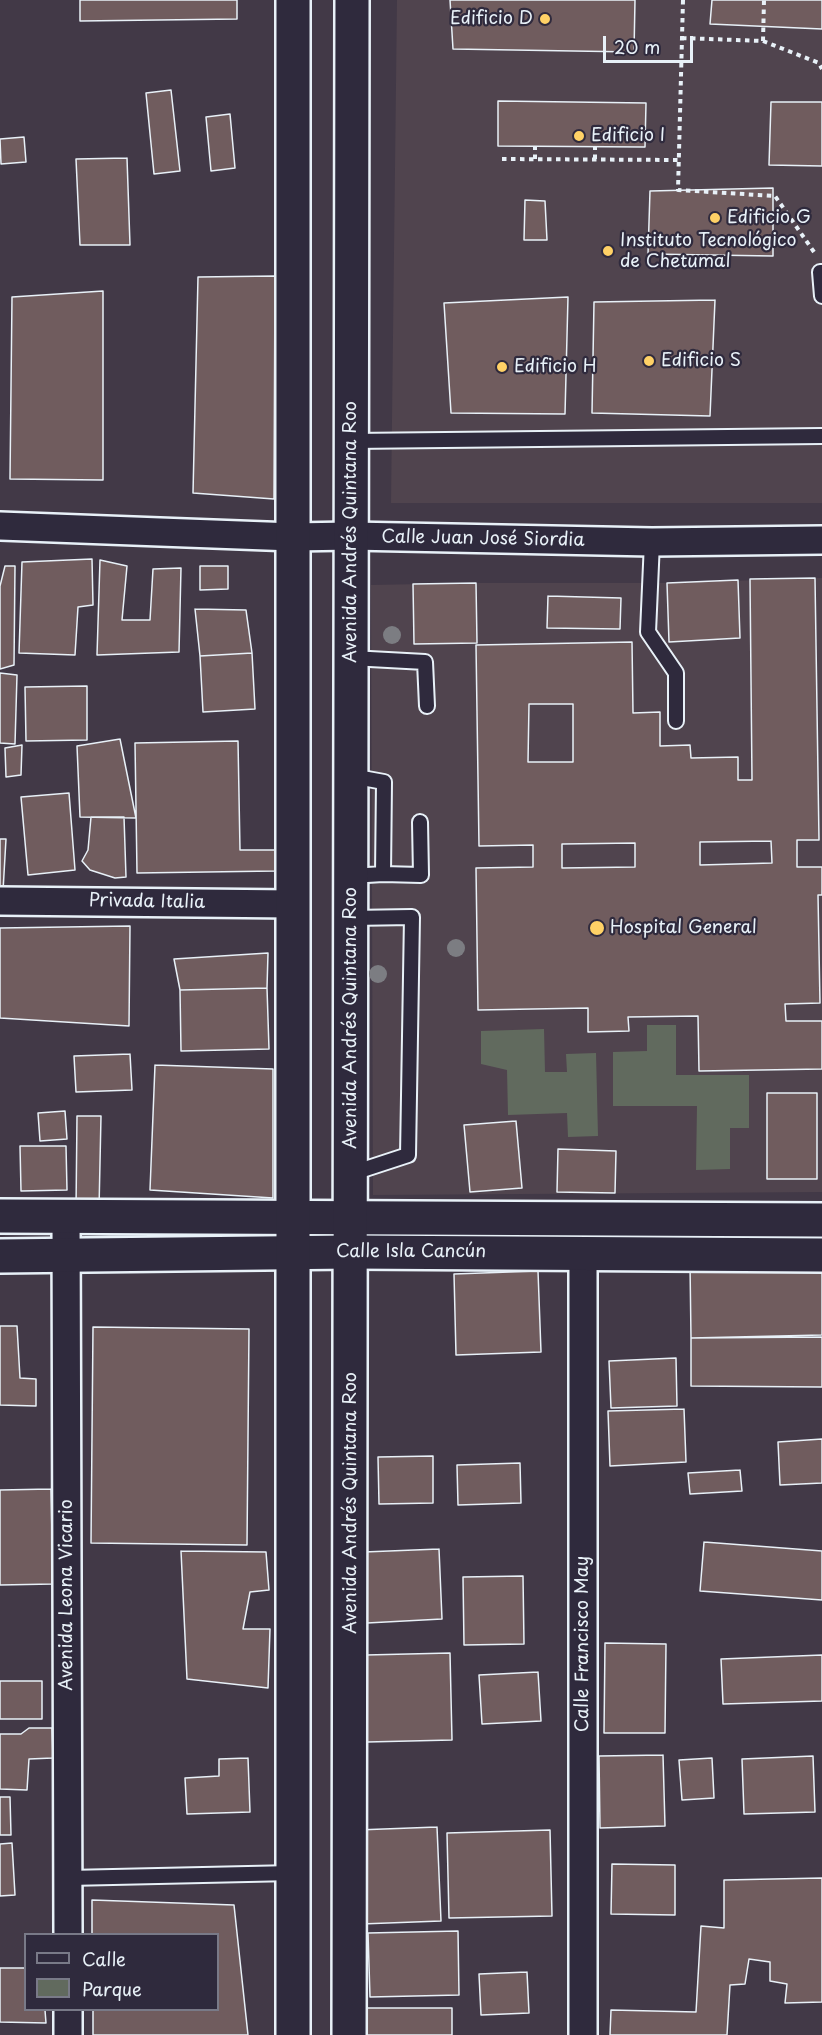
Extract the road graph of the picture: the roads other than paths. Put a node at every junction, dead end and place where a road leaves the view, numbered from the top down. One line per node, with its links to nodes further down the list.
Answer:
1 (293, 0): 9 (main road)
2 (352, 0): 6 (main road, Avenida Andrés Quintana Roo)
3 (822, 272): 4 (lane)
4 (822, 296)
5 (822, 436): 6 (lane)
6 (351, 441): 8 (main road, Avenida Andrés Quintana Roo)
7 (0, 526): 9 (street, Calle Juan José Siordia)
8 (351, 536): 9 (street, Calle Juan José Siordia); 11 (street, Calle Juan José Siordia); 12 (main road, Avenida Andrés Quintana Roo)
9 (293, 537): 20 (main road)
10 (822, 540): 11 (street, Calle Juan José Siordia)
11 (652, 542): 14 (lane)
12 (351, 658): 13 (lane); 15 (main road, Avenida Andrés Quintana Roo)
13 (427, 706)
14 (676, 721)
15 (351, 776): 17 (lane); 18 (main road, Avenida Andrés Quintana Roo)
16 (420, 822): 17 (lane)
17 (383, 874): 18 (lane)
18 (351, 876): 21 (main road, Avenida Andrés Quintana Roo)
19 (0, 901): 20 (street, Privada Italia)
20 (293, 904): 25 (main road)
21 (351, 918): 22 (main road, Avenida Andrés Quintana Roo); 22 (lane)
22 (350, 1174): 26 (main road, Avenida Andrés Quintana Roo)
23 (0, 1216): 24 (main road, Calle Isla Cancún)
24 (66, 1216): 25 (main road, Calle Isla Cancún); 33 (street, Avenida Leona Vicario)
25 (293, 1217): 26 (main road, Calle Isla Cancún); 29 (main road)
26 (351, 1217): 27 (main road, Calle Isla Cancún); 28 (main road, Avenida Andrés Quintana Roo)
27 (822, 1220)
28 (351, 1252): 29 (main road, Calle Isla Cancún); 30 (main road, Calle Isla Cancún); 40 (main road, Avenida Andrés Quintana Roo)
29 (293, 1253): 33 (main road, Calle Isla Cancún); 34 (main road)
30 (583, 1253): 31 (main road, Calle Isla Cancún); 41 (street, Calle Francisco May)
31 (822, 1255)
32 (0, 1256): 33 (main road, Calle Isla Cancún)
33 (66, 1256): 35 (street, Avenida Leona Vicario)
34 (293, 1873): 35 (lane); 39 (main road)
35 (68, 1878): 36 (street, Avenida Leona Vicario)
36 (68, 1933)
37 (68, 2011): 38 (street)
38 (68, 2035)
39 (293, 2035)
40 (349, 2035)
41 (583, 2035)

